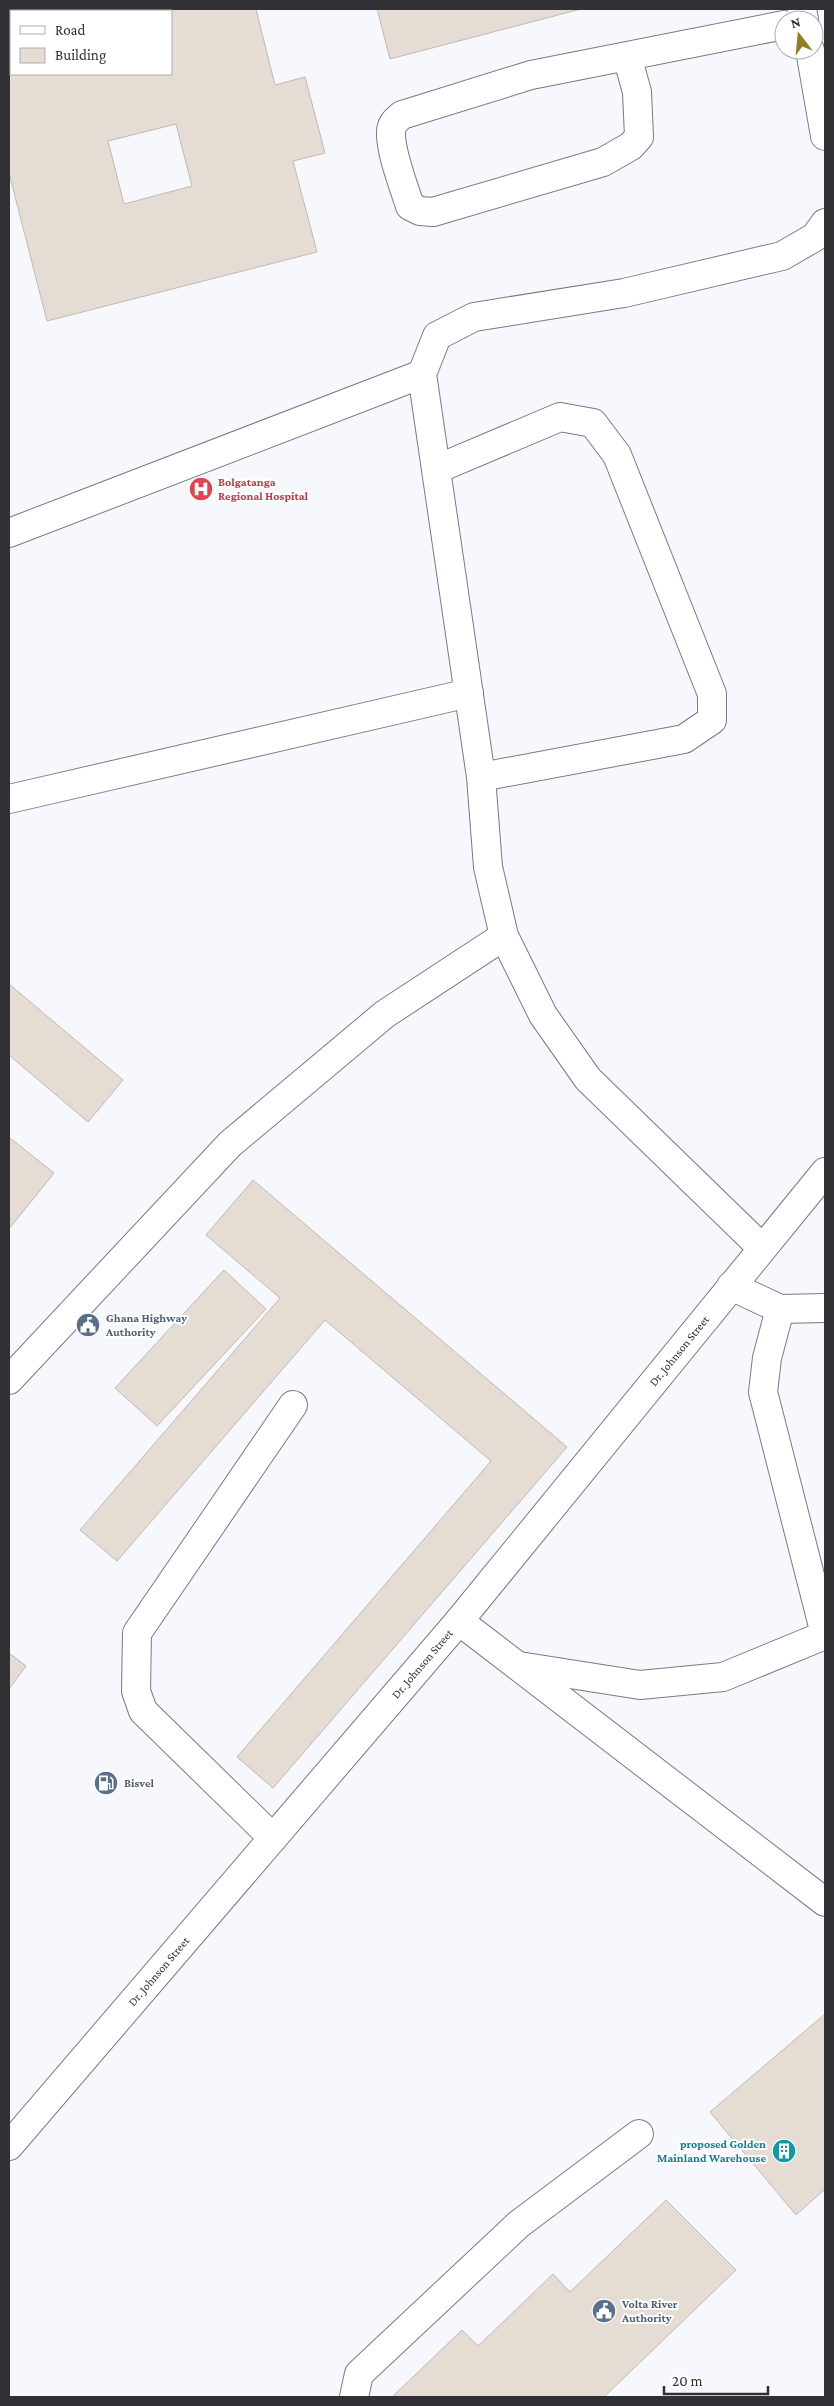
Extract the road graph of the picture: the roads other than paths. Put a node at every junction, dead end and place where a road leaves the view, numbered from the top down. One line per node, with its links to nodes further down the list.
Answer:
1 (774, 27): 2 (street)
2 (627, 56): 2 (street)
3 (812, 60): 4 (street)
4 (825, 136)
5 (825, 224): 6 (street)
6 (422, 374): 7 (street); 8 (street)
7 (437, 469): 9 (street); 10 (street)
8 (9, 533)
9 (469, 693): 10 (street); 11 (street)
10 (481, 777): 12 (street)
11 (9, 799)
12 (504, 936): 14 (street); 18 (street)
13 (825, 1172): 14 (street, Dr. Johnson Street)
14 (762, 1248): 15 (street, Dr. Johnson Street)
15 (731, 1286): 17 (street); 20 (street, Dr. Johnson Street)
16 (825, 1308): 17 (street)
17 (780, 1309): 21 (street)
18 (9, 1380)
19 (293, 1405): 23 (street)
20 (459, 1621): 22 (street); 23 (street, Dr. Johnson Street)
21 (825, 1634): 22 (street)
22 (515, 1665): 24 (street)
23 (274, 1838): 26 (street, Dr. Johnson Street)
24 (825, 1902)
25 (639, 2134): 27 (street)
26 (9, 2146)
27 (354, 2397)

